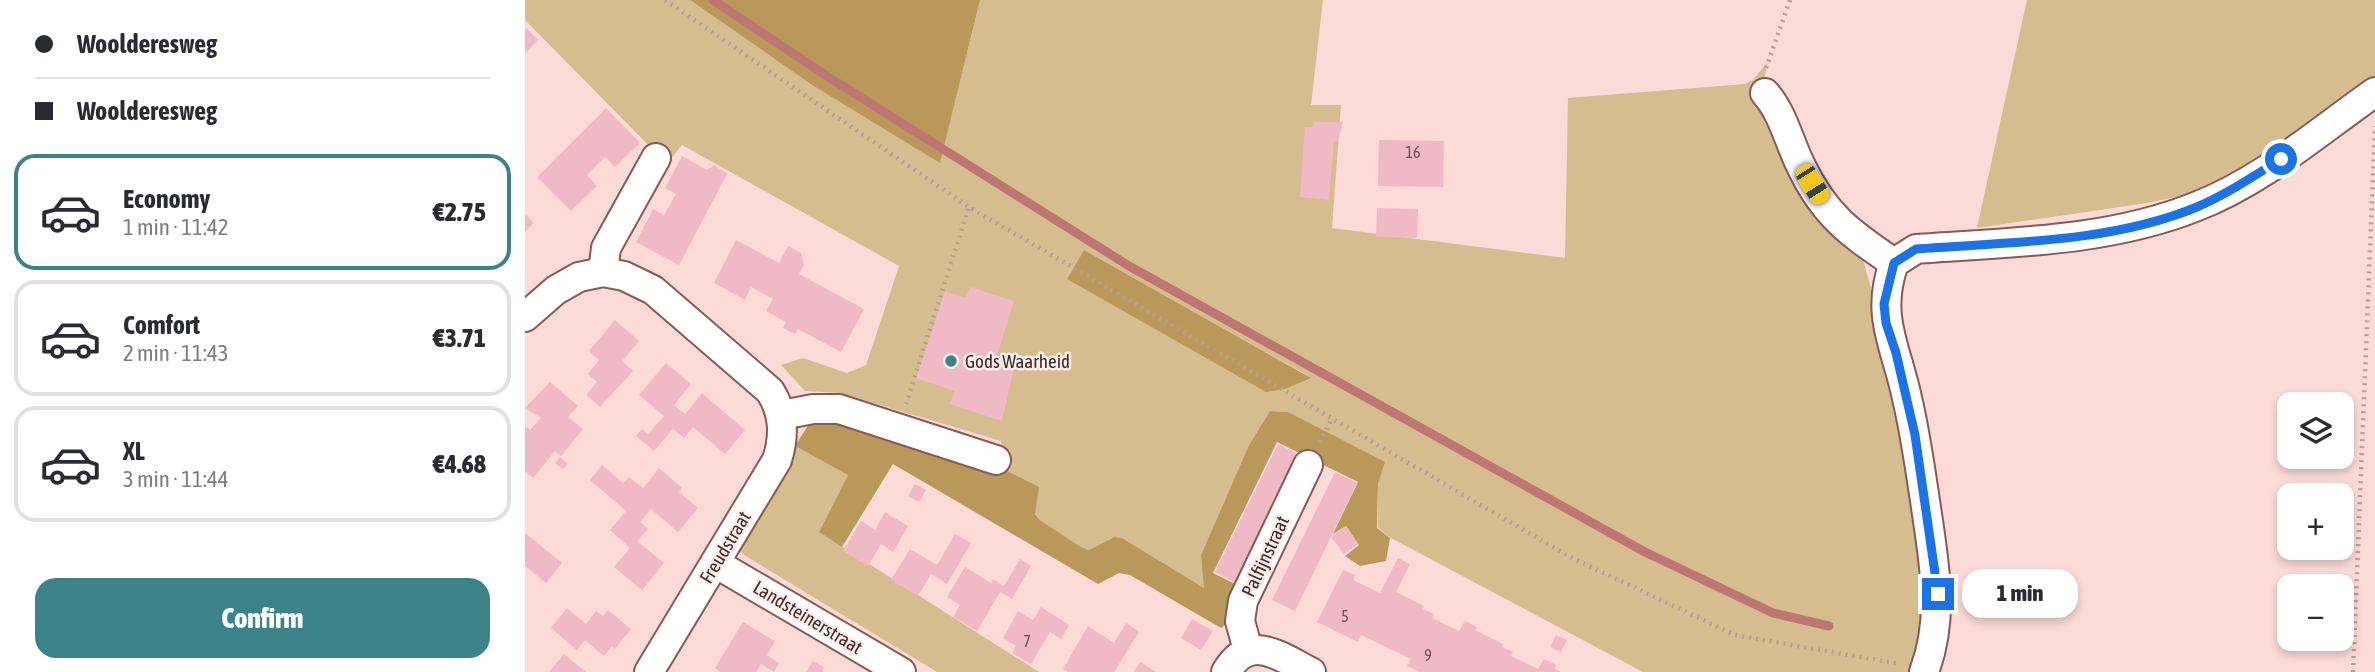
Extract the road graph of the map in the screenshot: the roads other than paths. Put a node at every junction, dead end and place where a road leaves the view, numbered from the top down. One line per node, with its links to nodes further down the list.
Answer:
1 (2375, 92): 4 (street)
2 (1765, 93): 4 (street)
3 (656, 158): 5 (street)
4 (1894, 263): 12 (street)
5 (603, 272): 6 (street); 7 (street)
6 (525, 317)
7 (782, 415): 8 (street); 10 (street, Freudstraat)
8 (996, 460)
9 (1308, 465): 11 (street, Palfijnstraat)
10 (715, 563): 13 (street, Freudstraat); 14 (street, Landsteinerstraat)
11 (1248, 650): 15 (street); 16 (street)
12 (1925, 671)
13 (649, 672)
14 (901, 672)
15 (1226, 672)
16 (1311, 672)

